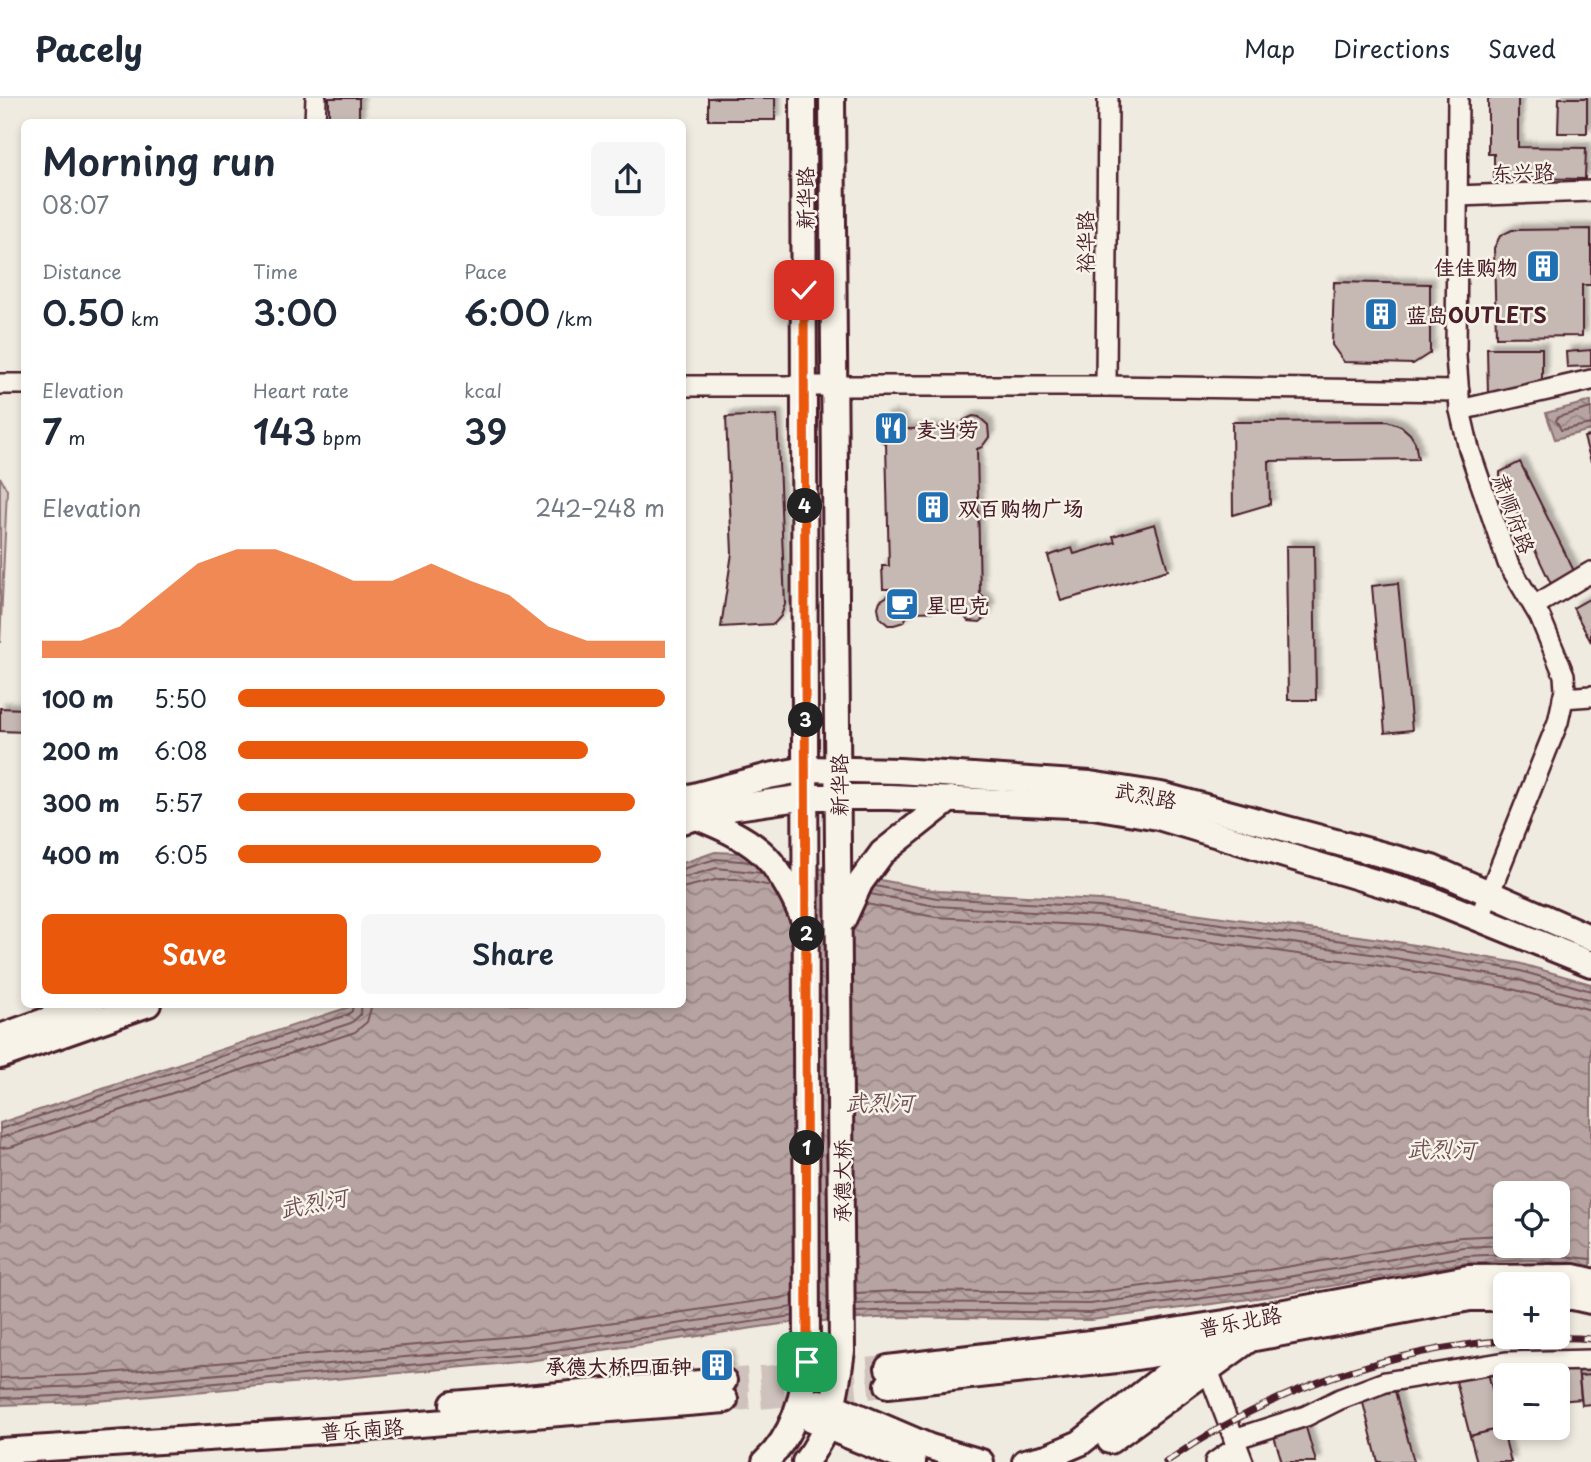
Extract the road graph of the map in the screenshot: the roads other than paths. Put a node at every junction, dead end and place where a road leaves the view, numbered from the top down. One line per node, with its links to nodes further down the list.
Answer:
1 (316, 98): 6 (street)
2 (803, 98): 13 (main road, 新华路)
3 (832, 98): 14 (main road, 新华路)
4 (1108, 98): 15 (street, 裕华路)
5 (1458, 98): 8 (street, 肃顺府路)
6 (315, 119)
7 (1591, 191): 8 (street, 东兴路)
8 (1457, 195): 16 (street, 肃顺府路)
9 (1591, 380): 16 (street)
10 (0, 384): 11 (street)
11 (21, 384)
12 (686, 386): 13 (street)
13 (805, 386): 14 (street); 21 (main road, 新华路)
14 (835, 386): 15 (street); 22 (main road, 新华路)
15 (1106, 386): 16 (street)
16 (1460, 400): 18 (street, 肃顺府路)
17 (1591, 572): 18 (street)
18 (1534, 606): 20 (street, 肃顺府路)
19 (1591, 696): 20 (street)
20 (1563, 698): 27 (street, 肃顺府路)
21 (806, 769): 22 (main road, 武烈路); 23 (main road, 新华路); 26 (main road, 武烈路)
22 (838, 770): 24 (main road, 新华路); 27 (main road, 武烈路)
23 (806, 797): 24 (main road, 武烈路); 26 (main road, 武烈路); 30 (main road, 新华路)
24 (838, 797): 25 (main road, 武烈路); 29 (main road, 新华路)
25 (950, 799): 28 (main road, 武烈路); 29 (main road)
26 (687, 812): 30 (main road)
27 (1492, 893): 28 (street, 肃顺府路); 31 (main road, 武烈路)
28 (1480, 917): 32 (main road, 武烈路)
29 (839, 927): 45 (main road, 承德大桥)
30 (807, 928): 44 (main road, 承德大桥)
31 (1591, 938)
32 (1591, 964)
33 (81, 1008): 35 (main road)
34 (137, 1008): 36 (main road)
35 (0, 1037)
36 (0, 1056)
37 (1591, 1281): 41 (main road, 普乐北路)
38 (1570, 1297): 40 (main road)
39 (1493, 1298): 41 (main road, 普乐北路)
40 (1591, 1301)
41 (1245, 1330): 42 (main road); 42 (main road, 普乐北路)
42 (1205, 1359): 47 (street); 53 (main road); 54 (main road)
43 (1591, 1360): 47 (street)
44 (798, 1407): 45 (main road); 49 (main road)
45 (831, 1415): 50 (main road, 承德大桥); 51 (main road); 52 (main road)
46 (0, 1436): 48 (main road, 普乐南路)
47 (1238, 1449): 55 (street)
48 (0, 1451)
49 (765, 1462)
50 (805, 1462)
51 (913, 1462)
52 (981, 1462)
53 (1025, 1462)
54 (1077, 1462)
55 (1215, 1462)

